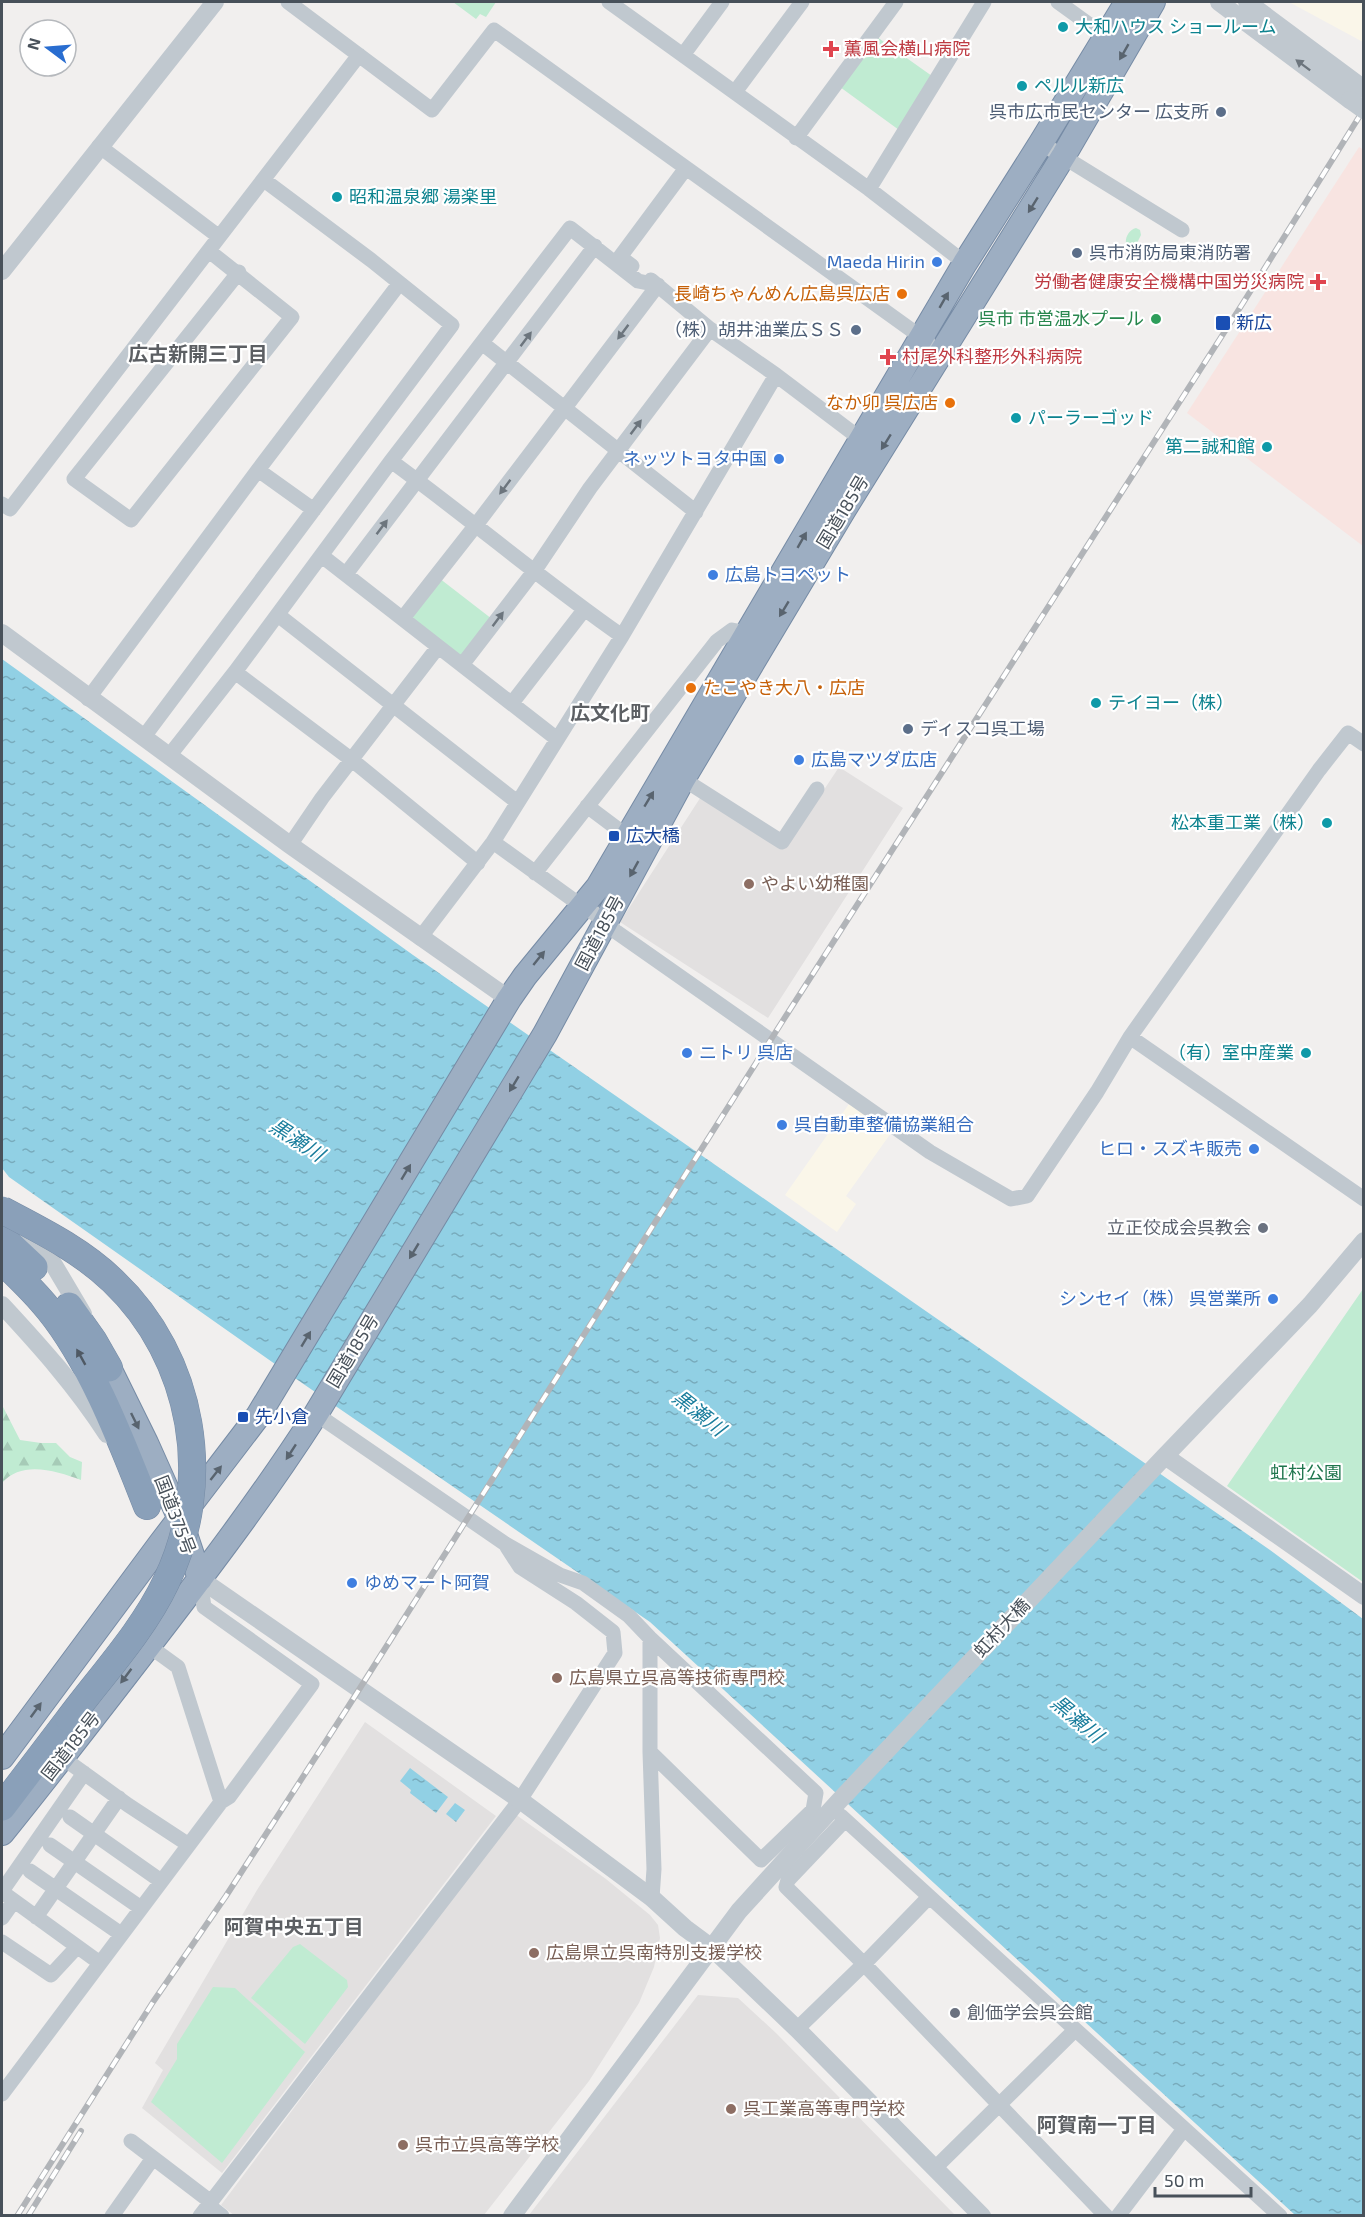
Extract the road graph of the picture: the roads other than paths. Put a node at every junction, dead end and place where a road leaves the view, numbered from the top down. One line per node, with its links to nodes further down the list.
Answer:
1 (215, 2): 20 (street)
2 (288, 2): 14 (street)
3 (609, 2): 15 (street)
4 (722, 2): 15 (street)
5 (802, 2): 16 (street)
6 (896, 2): 18 (street)
7 (984, 2): 24 (street)
8 (1058, 2): 13 (street)
9 (1127, 2): 13 (highway, 国道185号)
10 (1153, 2): 21 (highway, 国道185号, one-way to 21)
11 (1219, 2): 17 (street, one-way to 11)
12 (1247, 2): 17 (street)
13 (1105, 36): 19 (highway, 国道185号)
14 (359, 55): 22 (street); 23 (street)
15 (683, 55): 16 (street)
16 (735, 92): 18 (street)
17 (1359, 96)
18 (796, 138): 24 (street)
19 (1041, 142): 21 (street); 29 (highway, 国道185号)
20 (99, 146): 26 (street); 30 (street)
21 (1064, 156): 25 (street); 37 (highway, 国道185号, one-way to 37)
22 (686, 168): 33 (street); 35 (street)
23 (264, 180): 26 (street); 32 (street)
24 (869, 189): 29 (street)
25 (1182, 230)
26 (218, 236): 28 (street)
27 (595, 246): 33 (street); 36 (street); 38 (street, one-way to 27)
28 (209, 251): 31 (street); 46 (street)
29 (965, 263): 35 (highway, 国道185号, one-way to 29)
30 (2, 271)
31 (238, 272): 31 (street)
32 (399, 284): 44 (street); 47 (street)
33 (658, 285): 34 (street); 40 (street, one-way to 40)
34 (710, 328): 39 (street); 42 (street, one-way to 34)
35 (922, 338): 37 (street); 41 (highway, 国道185号)
36 (482, 343): 38 (street); 43 (street)
37 (944, 351): 70 (highway, 国道185号, one-way to 70)
38 (508, 362): 40 (street); 45 (street)
39 (776, 375): 41 (street); 48 (street)
40 (566, 408): 42 (street); 49 (street, one-way to 49)
41 (862, 440): 57 (highway, 国道185号, one-way to 41)
42 (619, 450): 48 (street); 51 (street)
43 (391, 461): 45 (street); 50 (street)
44 (258, 470): 47 (street); 62 (street)
45 (417, 480): 49 (street); 52 (street, one-way to 45)
46 (2, 504)
47 (314, 510): 65 (street)
48 (696, 512): 58 (street)
49 (476, 525): 51 (street); 55 (street)
50 (322, 556): 52 (street); 54 (street)
51 (535, 570): 53 (street); 60 (street, one-way to 51)
52 (346, 573): 55 (street)
53 (584, 610): 58 (street); 63 (street)
54 (278, 615): 61 (street); 64 (street)
55 (403, 618): 59 (street)
56 (2, 633): 62 (street)
57 (747, 633): 73 (street); 74 (highway, 国道185号, one-way to 57)
58 (622, 636): 66 (street)
59 (438, 647): 60 (street); 64 (street)
60 (462, 666): 63 (street)
61 (235, 672): 68 (street); 69 (street)
62 (88, 699): 65 (street)
63 (512, 703): 66 (street)
64 (394, 705): 69 (street); 72 (street)
65 (143, 738): 68 (street)
66 (557, 739): 72 (street)
67 (1364, 744): 83 (street)
68 (169, 756): 76 (street)
69 (352, 760): 76 (street); 77 (street)
70 (683, 778): 71 (street); 80 (highway, 国道185号, one-way to 80)
71 (817, 789)
72 (517, 802): 75 (street)
73 (587, 806): 74 (street); 78 (street)
74 (627, 836): 79 (highway, 国道185号)
75 (493, 842): 77 (street); 78 (street)
76 (290, 845): 81 (street)
77 (478, 862): 81 (street)
78 (536, 873): 79 (street)
79 (583, 907): 80 (street); 82 (highway, 国道185号, one-way to 79)
80 (606, 920): 83 (street); 92 (highway, 国道185号, one-way to 92)
81 (420, 938): 82 (street)
82 (507, 1003): 95 (highway, 国道185号, one-way to 82)
83 (1130, 1037): 84 (street)
84 (1364, 1199)
85 (2, 1208): 91 (street); 102 (highway, bridge)
86 (2, 1227): 102 (highway)
87 (2, 1237): 91 (highway)
88 (1364, 1241): 93 (street, 虹村大橋)
89 (2, 1261): 94 (highway, one-way to 89)
90 (2, 1305): 94 (street)
91 (109, 1368): 95 (highway, 国道375号, one-way to 95)
92 (319, 1408): 97 (street); 98 (highway, 国道185号, one-way to 98)
93 (1165, 1456): 99 (street); 111 (street, 虹村大橋)
94 (147, 1506): 96 (highway, 国道375号)
95 (180, 1519): 96 (highway, 国道185号); 98 (highway, 国道375号)
96 (161, 1543): 98 (highway, 国道375号); 104 (highway, 国道185号, one-way to 96)
97 (504, 1543): 100 (street); 109 (street)
98 (200, 1579): 101 (highway, 国道185号); 109 (street); 110 (street)
99 (1364, 1596)
100 (650, 1638): 103 (street); 111 (street)
101 (149, 1646): 105 (highway, 国道185号, one-way to 105); 110 (street)
102 (64, 1715): 107 (highway); 112 (highway)
103 (650, 1752): 111 (street); 124 (street)
104 (2, 1757)
105 (63, 1758): 106 (street); 114 (highway, 国道185号)
106 (84, 1773): 108 (street); 122 (street)
107 (2, 1786)
108 (118, 1798): 115 (street); 117 (street)
109 (520, 1800): 124 (street); 142 (street)
110 (221, 1802): 117 (street)
111 (833, 1806): 123 (street); 131 (street, 虹村大橋); 133 (street)
112 (2, 1807)
113 (70, 1817): 115 (street)
114 (2, 1833)
115 (95, 1834): 118 (street); 120 (street)
116 (50, 1845): 118 (street)
117 (189, 1845): 120 (street)
118 (75, 1863): 121 (street); 125 (street)
119 (30, 1871): 121 (street)
120 (161, 1881): 125 (street)
121 (56, 1889): 126 (street); 128 (street)
122 (6, 1894): 126 (street); 127 (street)
123 (929, 1897): 133 (street); 135 (street)
124 (652, 1898): 131 (street)
125 (141, 1908): 128 (street)
126 (36, 1917): 130 (street)
127 (2, 1918)
128 (121, 1934): 132 (street)
129 (2, 1942): 130 (street)
130 (77, 1947): 132 (street)
131 (712, 1948): 134 (street); 145 (street, 虹村大橋)
132 (100, 1963): 136 (street)
133 (864, 1964): 134 (street); 137 (street)
134 (797, 2030): 141 (street)
135 (1076, 2030): 137 (street); 138 (street)
136 (2, 2094)
137 (999, 2104): 141 (street); 147 (street)
138 (1184, 2129): 148 (street); 149 (street)
139 (131, 2141): 140 (street)
140 (153, 2158): 142 (street); 143 (street)
141 (934, 2168): 146 (street)
142 (206, 2207): 144 (street)
143 (112, 2216)
144 (222, 2216)
145 (512, 2216)
146 (982, 2216)
147 (1106, 2216)
148 (1118, 2216)
149 (1281, 2216)

